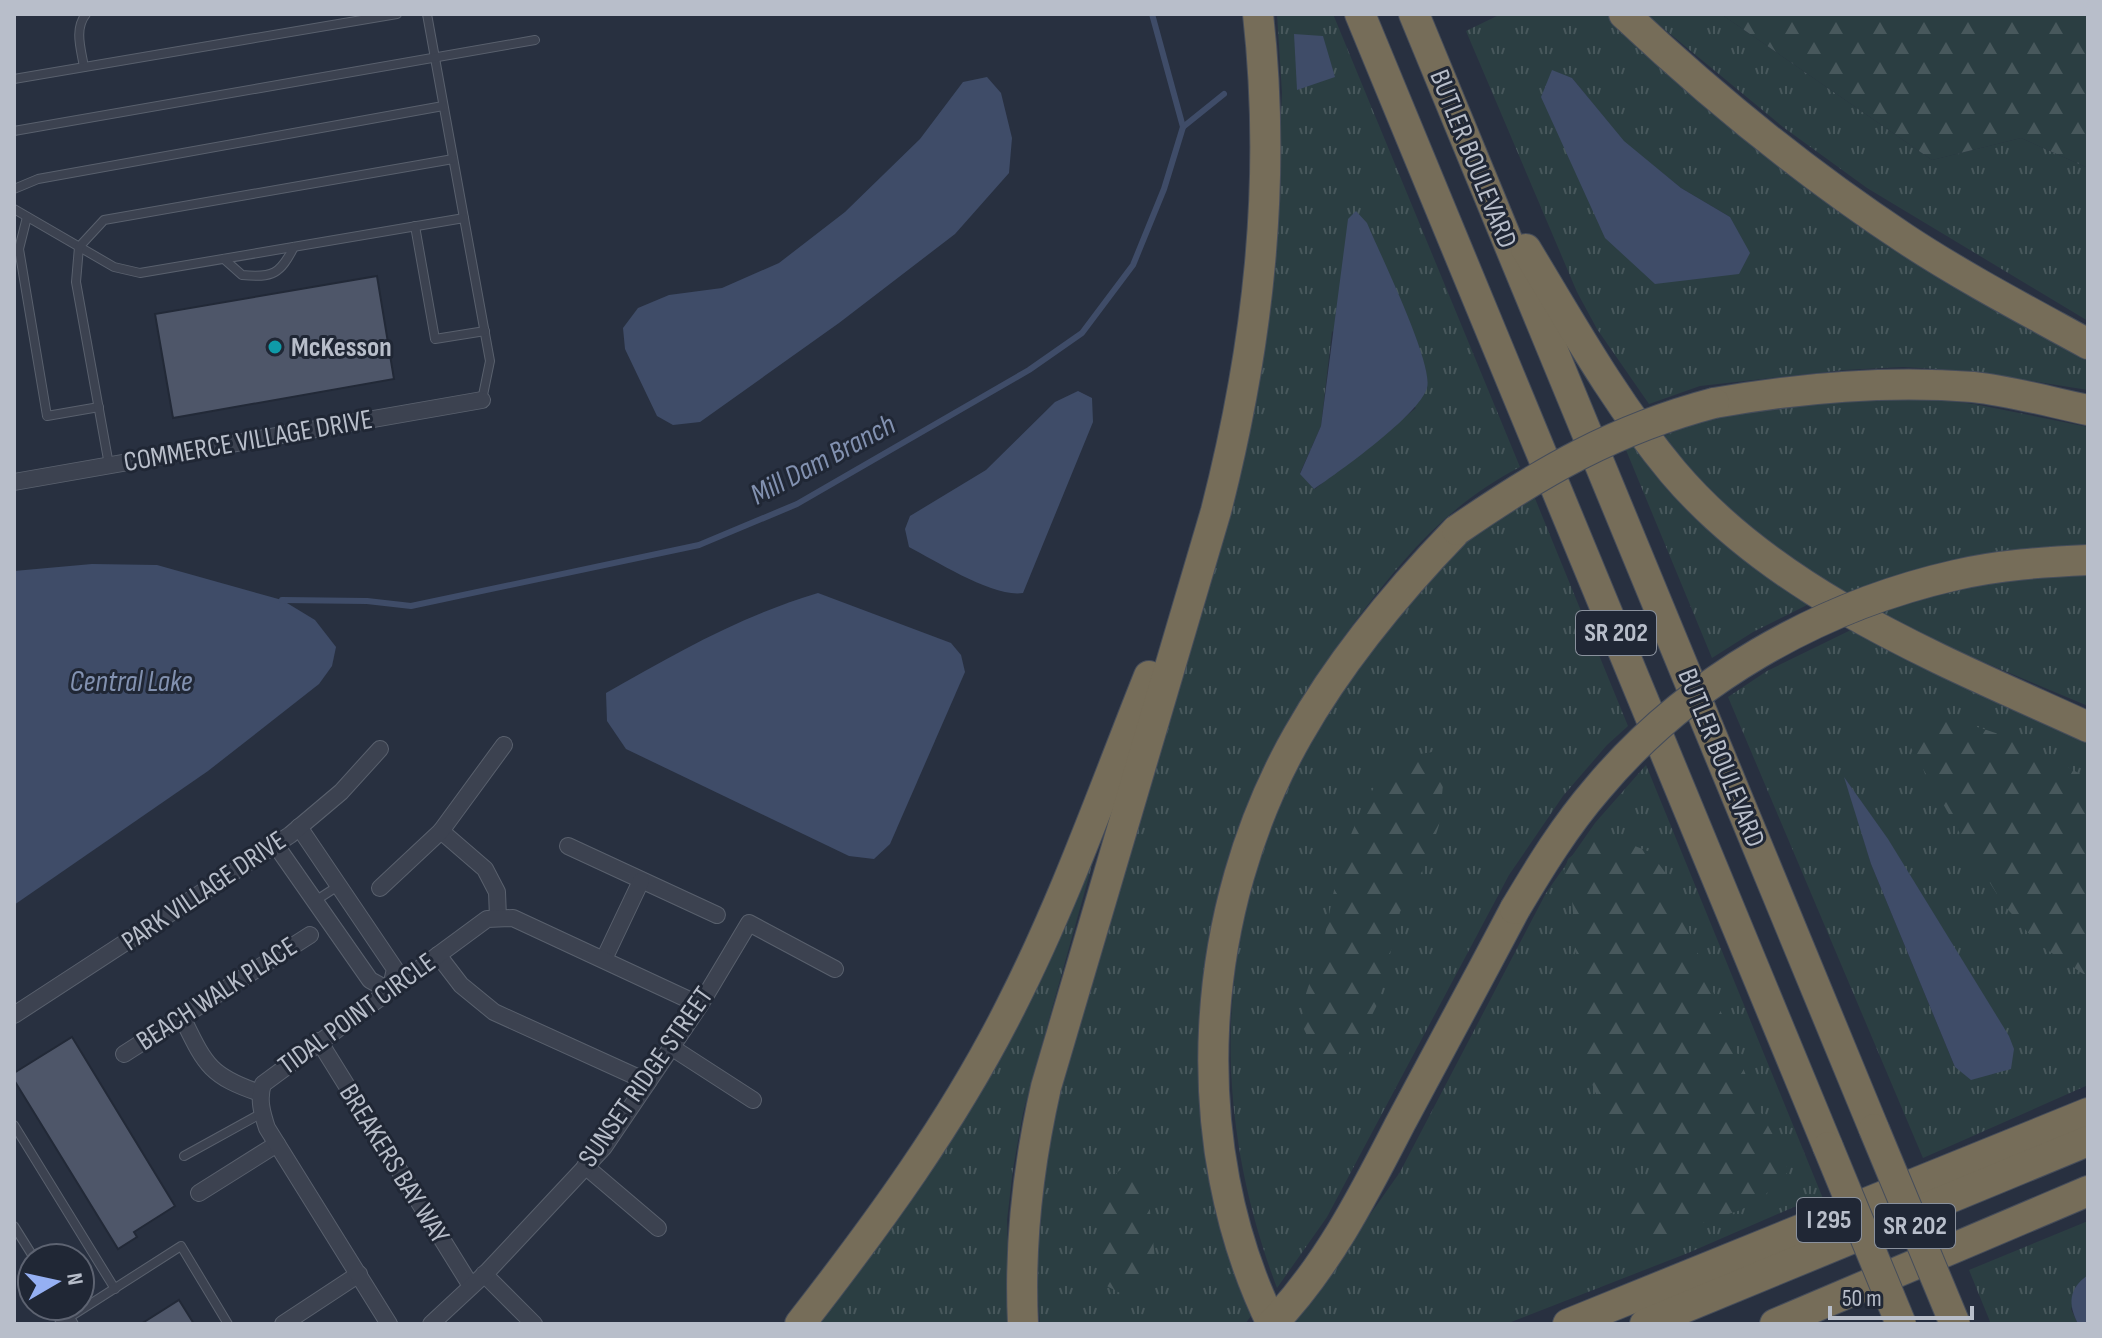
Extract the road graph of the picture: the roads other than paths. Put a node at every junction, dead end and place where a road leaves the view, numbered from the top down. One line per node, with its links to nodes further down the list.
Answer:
1 (86, 14): 10 (lane)
2 (397, 14): 10 (lane)
3 (427, 14): 9 (lane)
4 (1258, 14): 31 (highway)
5 (1360, 14): 86 (highway, BUTLER BOULEVARD / SR 202, bridge)
6 (1414, 14): 15 (highway, BUTLER BOULEVARD / SR 202)
7 (1624, 14): 25 (highway)
8 (535, 40): 9 (lane)
9 (435, 57): 12 (lane); 13 (lane)
10 (84, 67): 11 (lane)
11 (14, 79)
12 (443, 106): 14 (lane); 16 (lane)
13 (14, 131)
14 (453, 159): 19 (lane); 21 (lane)
15 (1476, 165): 33 (highway); 87 (highway, BUTLER BOULEVARD / SR 202, bridge)
16 (14, 189)
17 (14, 209): 18 (lane)
18 (27, 217): 21 (lane); 27 (lane)
19 (464, 218): 20 (lane); 24 (lane)
20 (415, 226): 22 (lane); 24 (lane)
21 (79, 247): 23 (lane); 27 (lane)
22 (294, 247): 23 (lane); 23 (lane)
23 (224, 259)
24 (485, 331): 26 (lane)
25 (2088, 344)
26 (482, 400): 29 (street, COMMERCE VILLAGE DRIVE)
27 (99, 407): 29 (lane)
28 (2088, 410): 82 (highway, bridge)
29 (109, 465): 30 (street, COMMERCE VILLAGE DRIVE)
30 (14, 482)
31 (1216, 511): 80 (highway); 81 (highway)
32 (2088, 560): 82 (highway, bridge)
33 (2088, 727)
34 (504, 745): 37 (street)
35 (380, 749): 36 (street, PARK VILLAGE DRIVE)
36 (299, 827): 38 (street, PARK VILLAGE DRIVE); 41 (street)
37 (441, 831): 42 (street); 45 (street)
38 (275, 844): 43 (street); 52 (street, PARK VILLAGE DRIVE)
39 (568, 846): 40 (street)
40 (641, 881): 44 (street); 48 (street)
41 (338, 886): 43 (lane); 50 (street)
42 (380, 888)
43 (315, 901): 50 (street)
44 (717, 915)
45 (498, 918): 47 (street, TIDAL POINT CIRCLE); 48 (street)
46 (310, 935): 53 (street, BEACH WALK PLACE)
47 (438, 955): 50 (street, TIDAL POINT CIRCLE); 57 (street)
48 (604, 959): 51 (street)
49 (835, 969): 51 (street, SUNSET RIDGE STREET)
50 (390, 991): 54 (street, TIDAL POINT CIRCLE)
51 (700, 1005): 55 (street, SUNSET RIDGE STREET)
52 (14, 1015)
53 (182, 1017): 56 (street, BEACH WALK PLACE); 58 (street)
54 (319, 1041): 58 (street, TIDAL POINT CIRCLE); 72 (street, BREAKERS BAY WAY)
55 (671, 1047): 57 (street, SUNSET RIDGE STREET); 59 (street)
56 (124, 1054)
57 (648, 1082): 66 (street, SUNSET RIDGE STREET)
58 (260, 1093): 60 (street, TIDAL POINT CIRCLE)
59 (753, 1100)
60 (262, 1113): 64 (street, TIDAL POINT CIRCLE); 65 (lane)
61 (2088, 1113): 83 (highway, I 295)
62 (14, 1125): 73 (lane)
63 (2088, 1141): 84 (highway, I 295)
64 (277, 1144): 68 (street); 70 (street, TIDAL POINT CIRCLE)
65 (184, 1156)
66 (585, 1166): 69 (street); 71 (street, SUNSET RIDGE STREET)
67 (2088, 1191): 85 (highway, I 295)
68 (199, 1193)
69 (658, 1228)
70 (359, 1274): 76 (street); 77 (street, TIDAL POINT CIRCLE)
71 (484, 1274): 72 (street, SUNSET RIDGE STREET); 79 (street)
72 (471, 1286): 78 (street, SUNSET RIDGE STREET)
73 (115, 1289): 74 (lane); 75 (lane)
74 (96, 1303)
75 (228, 1324)
76 (283, 1324)
77 (389, 1324)
78 (431, 1324)
79 (534, 1324)
80 (800, 1324)
81 (1023, 1324)
82 (1272, 1324)
83 (1568, 1324)
84 (1645, 1324)
85 (1775, 1324)
86 (1901, 1324)
87 (1955, 1324)

